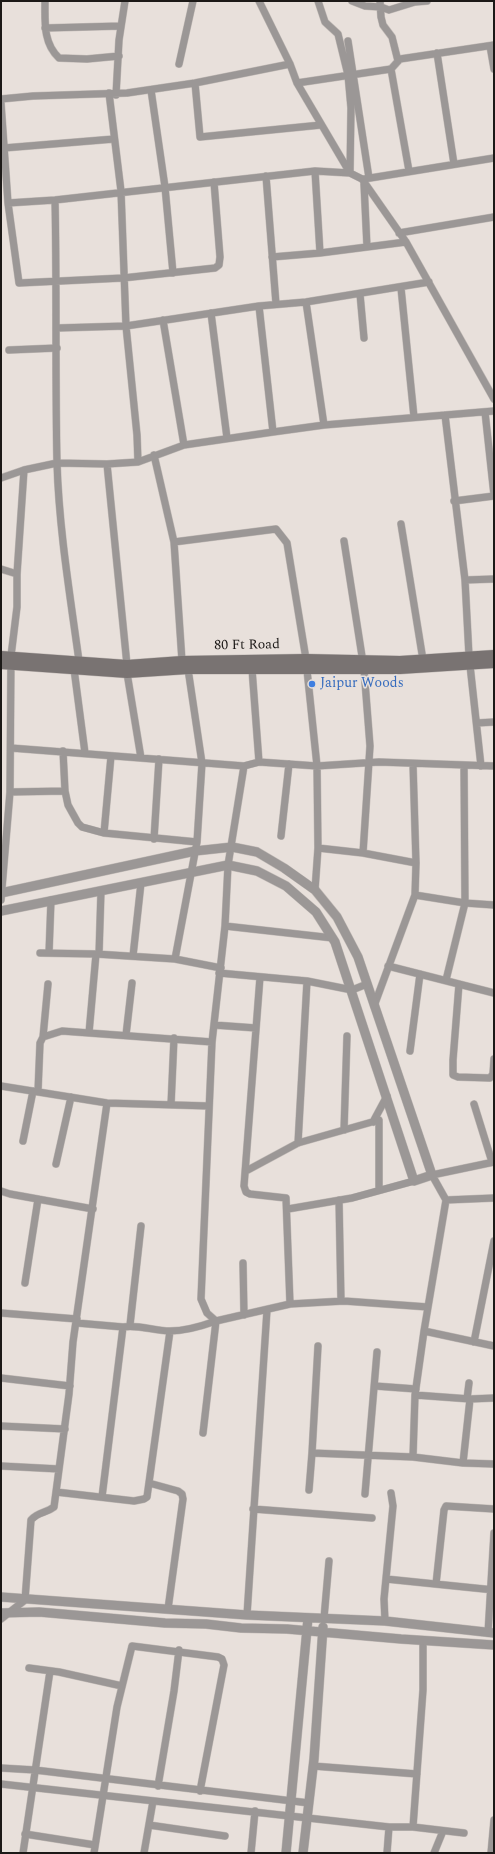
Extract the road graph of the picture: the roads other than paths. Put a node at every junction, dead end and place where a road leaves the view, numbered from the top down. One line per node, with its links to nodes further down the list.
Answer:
1 (45, 1): 10 (street)
2 (125, 1): 9 (street)
3 (192, 1): 16 (street)
4 (259, 1): 17 (street)
5 (318, 1): 20 (street)
6 (352, 1): 8 (street)
7 (427, 1): 8 (street)
8 (380, 4): 15 (street)
9 (121, 26): 10 (street); 14 (street)
10 (45, 28): 14 (street)
11 (348, 41): 20 (street)
12 (492, 45): 13 (street); 19 (street)
13 (437, 53): 15 (street); 31 (street)
14 (119, 56): 24 (street)
15 (398, 61): 18 (street)
16 (179, 64)
17 (290, 64): 21 (street); 22 (street)
18 (391, 69): 20 (street); 33 (street)
19 (494, 69)
20 (351, 75): 22 (street); 34 (street); 36 (street)
21 (195, 83): 23 (street); 27 (street)
22 (296, 83): 27 (street)
23 (151, 90): 24 (street); 38 (street)
24 (112, 94): 25 (street); 28 (street)
25 (1, 99)
26 (1, 103): 29 (street)
27 (322, 125): 34 (street)
28 (114, 139): 29 (street); 39 (street)
29 (4, 148): 41 (street)
30 (494, 158): 31 (street)
31 (454, 164): 33 (street)
32 (315, 171): 34 (street); 35 (street); 46 (street)
33 (409, 171): 36 (street)
34 (350, 173): 36 (street)
35 (266, 176): 37 (street); 47 (street)
36 (365, 180): 43 (street); 45 (street)
37 (214, 182): 38 (street); 48 (street)
38 (165, 187): 39 (street); 48 (street)
39 (121, 191): 40 (street); 49 (street)
40 (55, 200): 41 (street); 50 (street)
41 (8, 203): 50 (street)
42 (494, 217): 43 (street)
43 (399, 233): 44 (street)
44 (406, 242): 45 (street); 51 (street)
45 (367, 248): 46 (street)
46 (320, 253): 47 (street)
47 (272, 257): 55 (street)
48 (173, 273): 49 (street)
49 (123, 278): 50 (street); 59 (street)
50 (57, 282): 60 (street)
51 (429, 282): 52 (street); 64 (street)
52 (401, 288): 53 (street); 68 (street)
53 (360, 294): 54 (street); 61 (street)
54 (306, 302): 55 (street); 69 (street)
55 (276, 304): 56 (street)
56 (259, 306): 57 (street); 70 (street)
57 (211, 313): 58 (street); 71 (street)
58 (163, 320): 59 (street); 72 (street)
59 (126, 326): 60 (street); 74 (street)
60 (57, 328): 62 (street)
61 (364, 338)
62 (57, 348): 63 (street); 75 (street)
63 (9, 350)
64 (494, 399)
65 (494, 411): 66 (street)
66 (485, 412): 67 (street); 79 (street)
67 (445, 415): 68 (street); 80 (street)
68 (414, 417): 69 (street)
69 (324, 426): 70 (street)
70 (273, 432): 71 (street)
71 (227, 438): 72 (street)
72 (184, 445): 73 (street)
73 (154, 455): 74 (street); 83 (street)
74 (138, 462): 76 (street)
75 (57, 463): 76 (street); 77 (street); 93 (street)
76 (107, 464): 97 (street)
77 (24, 470): 78 (street); 85 (street)
78 (1, 478)
79 (494, 496): 80 (street)
80 (454, 501): 87 (street)
81 (401, 524): 90 (street)
82 (344, 541): 96 (street)
83 (174, 542): 94 (street); 95 (street)
84 (1, 568): 85 (street)
85 (17, 574): 89 (street)
86 (494, 579): 87 (street)
87 (465, 580): 91 (street)
88 (494, 655): 91 (main road, 80 Ft Road)
89 (6, 660): 93 (main road, 80 Ft Road); 101 (street)
90 (423, 660): 91 (main road, 80 Ft Road); 96 (main road, 80 Ft Road)
91 (470, 660): 92 (main road, 80 Ft Road); 96 (main road, 80 Ft Road); 100 (street)
92 (494, 663)
93 (76, 665): 97 (main road, 80 Ft Road); 103 (street)
94 (185, 665): 95 (main road, 80 Ft Road); 97 (main road, 80 Ft Road); 98 (main road, 80 Ft Road); 108 (street)
95 (306, 665): 96 (main road, 80 Ft Road); 98 (main road, 80 Ft Road); 114 (street)
96 (363, 665): 109 (street)
97 (127, 669): 105 (street)
98 (252, 669): 107 (street)
99 (494, 722): 100 (street)
100 (477, 723): 115 (street)
101 (11, 748): 102 (street); 118 (street)
102 (63, 751): 103 (street); 117 (street)
103 (86, 753): 104 (street)
104 (111, 756): 105 (street); 120 (street)
105 (141, 758): 106 (street)
106 (159, 759): 108 (street); 122 (street)
107 (259, 762): 110 (street); 113 (street)
108 (202, 763): 113 (street); 123 (street)
109 (369, 763): 111 (street); 114 (street); 127 (street)
110 (288, 764): 114 (street); 121 (street)
111 (413, 764): 112 (street); 128 (street)
112 (464, 765): 115 (street); 138 (street)
113 (244, 766): 124 (street)
114 (317, 766): 125 (street)
115 (481, 766): 116 (street)
116 (494, 766)
117 (65, 791): 118 (street); 120 (street)
118 (10, 792): 119 (street)
119 (4, 828): 134 (street)
120 (104, 833): 122 (street)
121 (281, 836)
122 (154, 839): 123 (street)
123 (197, 842): 126 (street)
124 (232, 847): 126 (street); 129 (street); 132 (street)
125 (318, 848): 127 (street); 132 (street)
126 (195, 851): 130 (street); 134 (street)
127 (363, 853): 128 (street)
128 (416, 863): 135 (street)
129 (228, 865): 130 (street); 141 (street); 142 (street)
130 (190, 873): 131 (street); 147 (street)
131 (141, 883): 133 (street); 146 (street)
132 (315, 890): 156 (street)
133 (101, 891): 137 (street); 145 (street)
134 (1, 893): 136 (street)
135 (414, 896): 138 (street); 148 (street)
136 (1, 900)
137 (51, 900): 140 (street); 144 (street)
138 (465, 904): 139 (street); 152 (street)
139 (494, 904)
140 (1, 910)
141 (225, 926): 142 (street); 149 (street)
142 (333, 938): 158 (street)
143 (40, 953): 144 (street)
144 (50, 953): 145 (street)
145 (97, 954): 146 (street); 163 (street)
146 (133, 956): 147 (street)
147 (175, 959): 149 (street)
148 (388, 966): 150 (street); 160 (street)
149 (220, 970): 151 (street); 161 (street)
150 (420, 974): 152 (street); 169 (street)
151 (260, 977): 153 (street); 162 (street)
152 (446, 980): 157 (street)
153 (307, 981): 158 (street); 182 (street)
154 (132, 982): 164 (street)
155 (48, 984): 166 (street)
156 (367, 984): 158 (street); 160 (street)
157 (459, 984): 159 (street); 170 (street)
158 (352, 990): 173 (street)
159 (494, 993)
160 (374, 1006): 186 (street)
161 (214, 1025): 162 (street); 168 (street)
162 (256, 1028): 185 (street)
163 (89, 1033): 164 (street); 166 (street)
164 (126, 1035): 167 (street)
165 (347, 1036): 180 (street)
166 (43, 1037): 172 (street)
167 (174, 1038): 168 (street); 177 (street)
168 (212, 1042): 178 (street)
169 (410, 1051)
170 (494, 1059)
171 (1, 1086): 172 (street)
172 (36, 1091): 174 (street); 181 (street)
173 (387, 1096): 179 (street); 187 (street)
174 (70, 1097): 175 (street); 184 (street)
175 (107, 1103): 177 (street); 194 (street)
176 (474, 1104): 183 (street)
177 (171, 1105): 178 (street)
178 (209, 1106): 207 (street)
179 (373, 1122): 180 (street); 189 (street)
180 (344, 1130): 182 (street)
181 (24, 1141)
182 (298, 1143): 185 (street)
183 (493, 1162): 186 (street)
184 (56, 1164)
185 (246, 1171): 195 (street)
186 (432, 1175): 187 (street); 193 (street)
187 (414, 1181): 189 (street)
188 (1, 1190): 191 (street)
189 (379, 1190): 192 (street)
190 (494, 1198): 193 (street)
191 (38, 1199): 194 (street); 199 (street)
192 (339, 1200): 195 (street); 200 (street)
193 (446, 1200): 202 (street)
194 (93, 1209): 206 (street)
195 (288, 1209): 201 (street)
196 (141, 1226): 208 (street)
197 (494, 1241): 211 (street)
198 (243, 1263): 205 (street)
199 (25, 1283)
200 (341, 1301): 201 (street); 202 (street)
201 (290, 1304): 203 (street)
202 (428, 1306): 210 (street)
203 (267, 1310): 205 (street); 238 (street)
204 (1, 1312): 206 (street)
205 (244, 1315): 207 (street)
206 (77, 1321): 208 (street); 217 (street)
207 (216, 1321): 209 (street); 224 (street)
208 (126, 1326): 209 (street); 237 (street)
209 (170, 1331): 232 (street)
210 (424, 1331): 211 (street); 219 (street)
211 (474, 1342): 213 (street)
212 (318, 1346): 225 (street)
213 (494, 1346)
214 (377, 1352): 218 (street)
215 (1, 1378): 217 (street)
216 (469, 1383): 221 (street)
217 (70, 1386): 223 (street)
218 (375, 1386): 219 (street); 226 (street)
219 (416, 1392): 221 (street); 227 (street)
220 (494, 1398): 221 (street)
221 (469, 1399): 228 (street)
222 (1, 1426): 223 (street)
223 (65, 1429): 231 (street)
224 (203, 1433)
225 (312, 1453): 226 (street); 233 (street)
226 (368, 1456): 227 (street); 236 (street)
227 (413, 1456): 228 (street)
228 (463, 1463): 229 (street)
229 (494, 1464)
230 (1, 1466): 231 (street)
231 (59, 1469): 234 (street)
232 (149, 1484): 237 (street); 248 (street)
233 (309, 1490)
234 (56, 1492): 237 (street); 247 (street)
235 (391, 1493): 243 (street)
236 (365, 1494)
237 (102, 1497)
238 (253, 1509): 240 (street); 250 (street)
239 (494, 1509): 244 (street)
240 (372, 1518)
241 (494, 1533): 245 (street)
242 (329, 1561): 252 (street)
243 (386, 1579): 244 (street); 253 (street)
244 (436, 1584): 245 (street)
245 (492, 1590): 256 (street)
246 (1, 1597): 247 (street)
247 (24, 1600): 248 (street); 249 (street)
248 (168, 1609): 250 (street)
249 (3, 1615): 254 (street)
250 (247, 1615): 251 (street)
251 (308, 1618): 252 (street); 254 (street)
252 (324, 1618): 253 (street); 255 (street)
253 (385, 1621): 256 (street)
254 (307, 1631): 255 (street); 274 (street)
255 (323, 1632): 257 (street); 263 (street)
256 (491, 1633)
257 (423, 1641): 258 (street); 266 (street)
258 (494, 1645)
259 (179, 1650): 262 (street); 270 (street); 271 (street)
260 (29, 1668): 261 (street)
261 (50, 1671): 262 (street); 265 (street)
262 (122, 1686): 267 (street)
263 (313, 1766): 266 (street); 275 (street)
264 (1, 1768): 265 (street)
265 (35, 1770): 267 (street); 269 (street)
266 (417, 1774): 282 (street)
267 (105, 1779): 270 (street); 272 (street)
268 (1, 1784): 269 (street)
269 (33, 1786): 272 (street); 284 (street)
270 (158, 1786): 271 (street)
271 (200, 1791): 274 (street)
272 (102, 1795): 273 (street); 287 (street)
273 (153, 1801): 276 (street); 280 (street)
274 (291, 1802): 275 (street); 277 (street)
275 (309, 1803): 278 (street)
276 (255, 1811): 277 (street); 291 (street)
277 (290, 1815): 278 (street); 292 (street)
278 (307, 1817): 281 (street); 293 (street)
279 (494, 1822): 296 (street)
280 (149, 1825): 286 (street); 290 (street)
281 (389, 1827): 282 (street); 294 (street)
282 (413, 1827): 283 (street)
283 (442, 1831): 285 (street); 295 (street)
284 (25, 1834): 287 (street); 288 (street)
285 (464, 1834)
286 (225, 1836)
287 (95, 1845): 289 (street)
288 (22, 1853)
289 (94, 1853)
290 (144, 1853)
291 (251, 1853)
292 (286, 1853)
293 (303, 1853)
294 (387, 1853)
295 (434, 1853)
296 (492, 1853)

